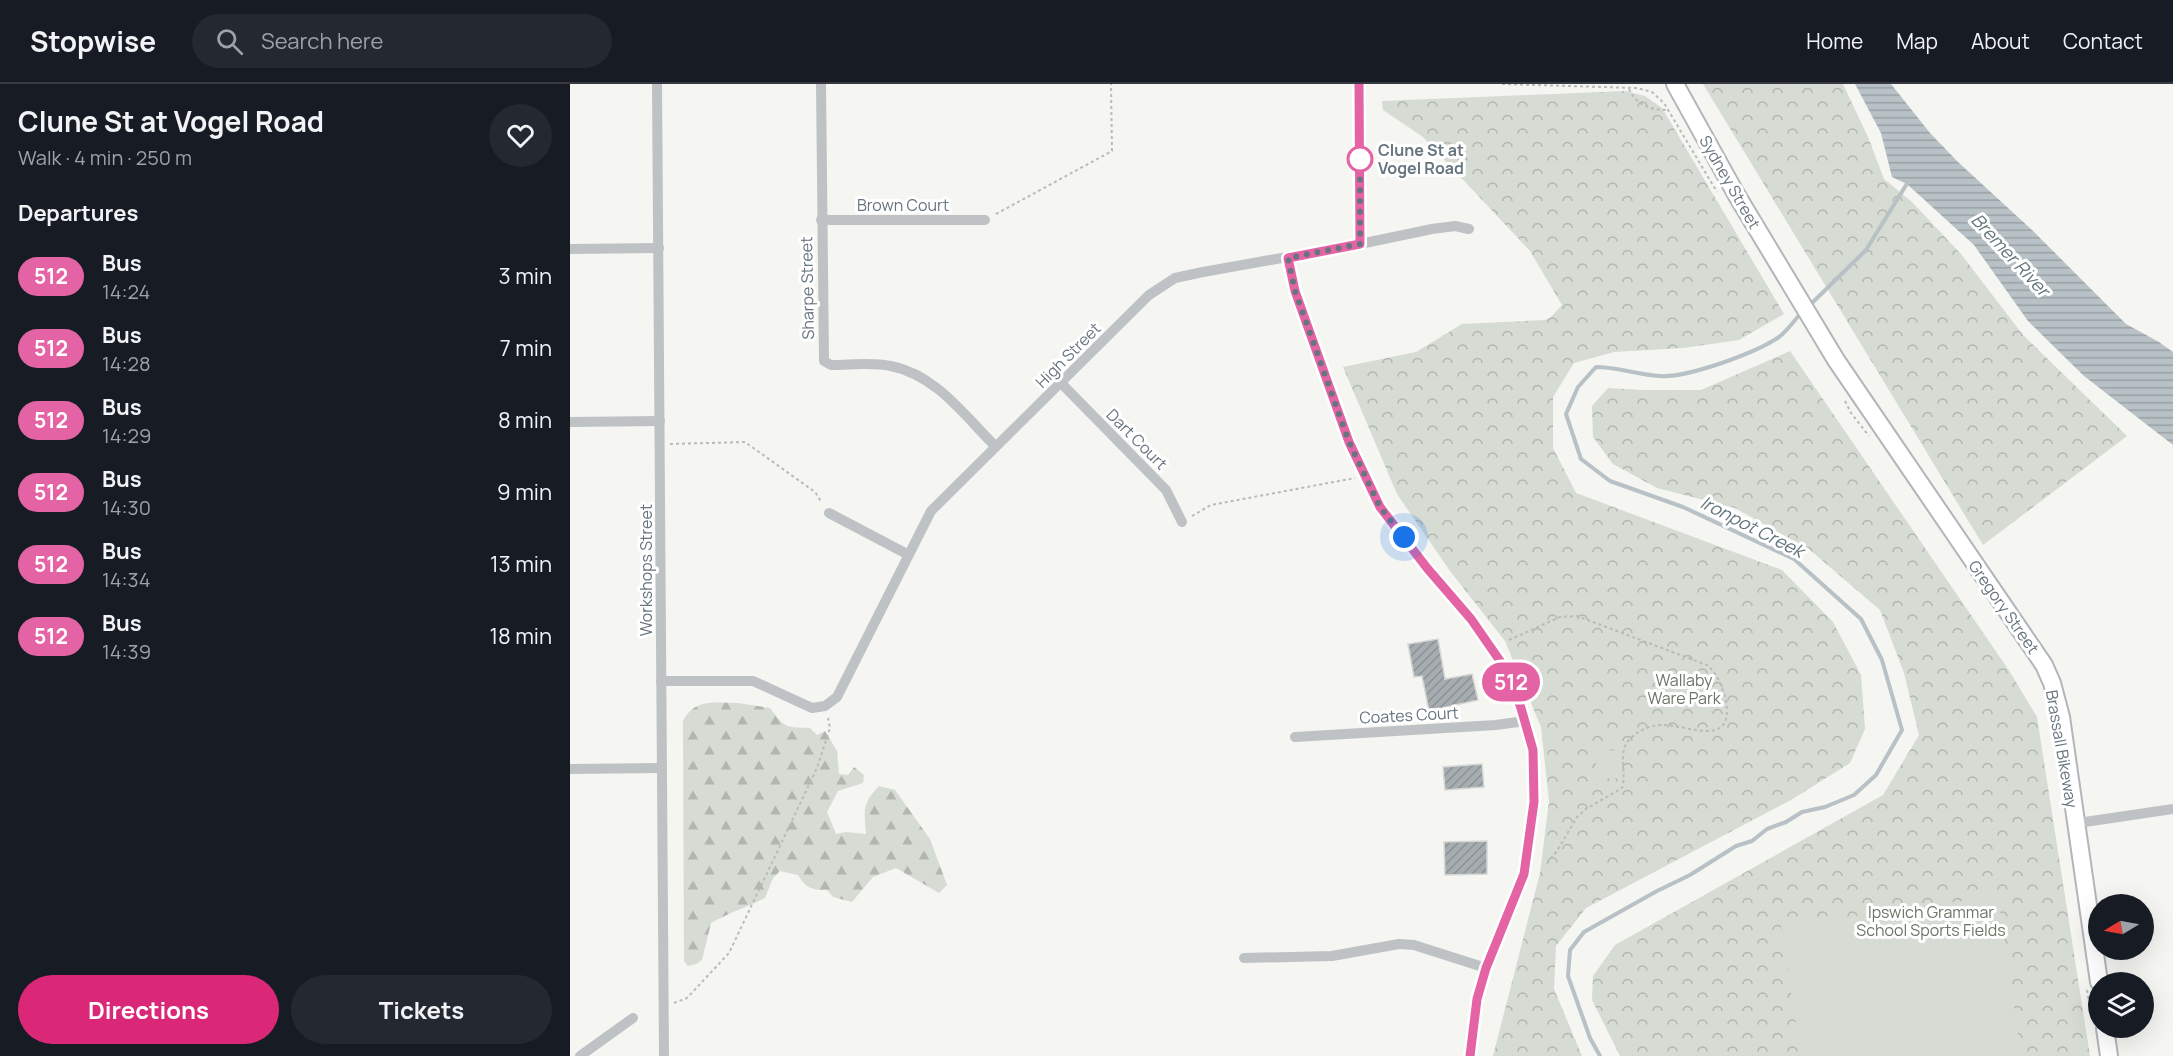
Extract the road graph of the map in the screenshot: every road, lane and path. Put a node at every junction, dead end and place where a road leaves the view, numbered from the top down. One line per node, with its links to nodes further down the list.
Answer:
1 (657, 84): 14 (street, Workshops Street)
2 (821, 84): 10 (street, Sharpe Street)
3 (1111, 84): 11 (path)
4 (1359, 84): 13 (street)
5 (1502, 84): 7 (path)
6 (1675, 84): 17 (main road, Sydney Street)
7 (1629, 88): 8 (path); 8 (path)
8 (1668, 110): 9 (path)
9 (1720, 197)
10 (821, 220): 11 (street, Brown Court); 24 (street, Sharpe Street)
11 (985, 220)
12 (1469, 230): 13 (street, High Street)
13 (1360, 244): 16 (street, High Street)
14 (659, 248): 15 (street); 20 (street, Workshops Street)
15 (570, 249)
16 (1288, 258): 18 (street, High Street); 25 (street)
17 (1786, 279): 37 (main road, Gregory Street)
18 (1060, 383): 24 (street, High Street); 27 (street, Dart Court)
19 (1843, 396): 22 (path)
20 (660, 421): 21 (street); 23 (street, Workshops Street)
21 (570, 422)
22 (1870, 438)
23 (660, 444): 26 (path); 30 (street, Workshops Street)
24 (994, 446): 28 (street, High Street)
25 (1365, 475): 27 (path); 32 (street)
26 (829, 513): 28 (street)
27 (1182, 522)
28 (908, 554): 31 (street, High Street)
29 (1509, 640): 38 (path)
30 (662, 681): 31 (street); 34 (street, Workshops Street)
31 (825, 706): 42 (path)
32 (1525, 721): 33 (street, Coates Court); 40 (street)
33 (1294, 736)
34 (662, 768): 35 (street); 42 (street, Workshops Street)
35 (570, 769)
36 (2173, 809): 37 (street)
37 (2078, 823): 41 (main road, Gregory Street)
38 (1545, 866)
39 (1244, 958): 40 (street)
40 (1486, 968): 47 (street)
41 (2092, 972)
42 (664, 1006): 46 (street, Workshops Street)
43 (633, 1018): 45 (street)
44 (2103, 1038): 48 (main road)
45 (580, 1056)
46 (664, 1056)
47 (1470, 1056)
48 (2109, 1056)

